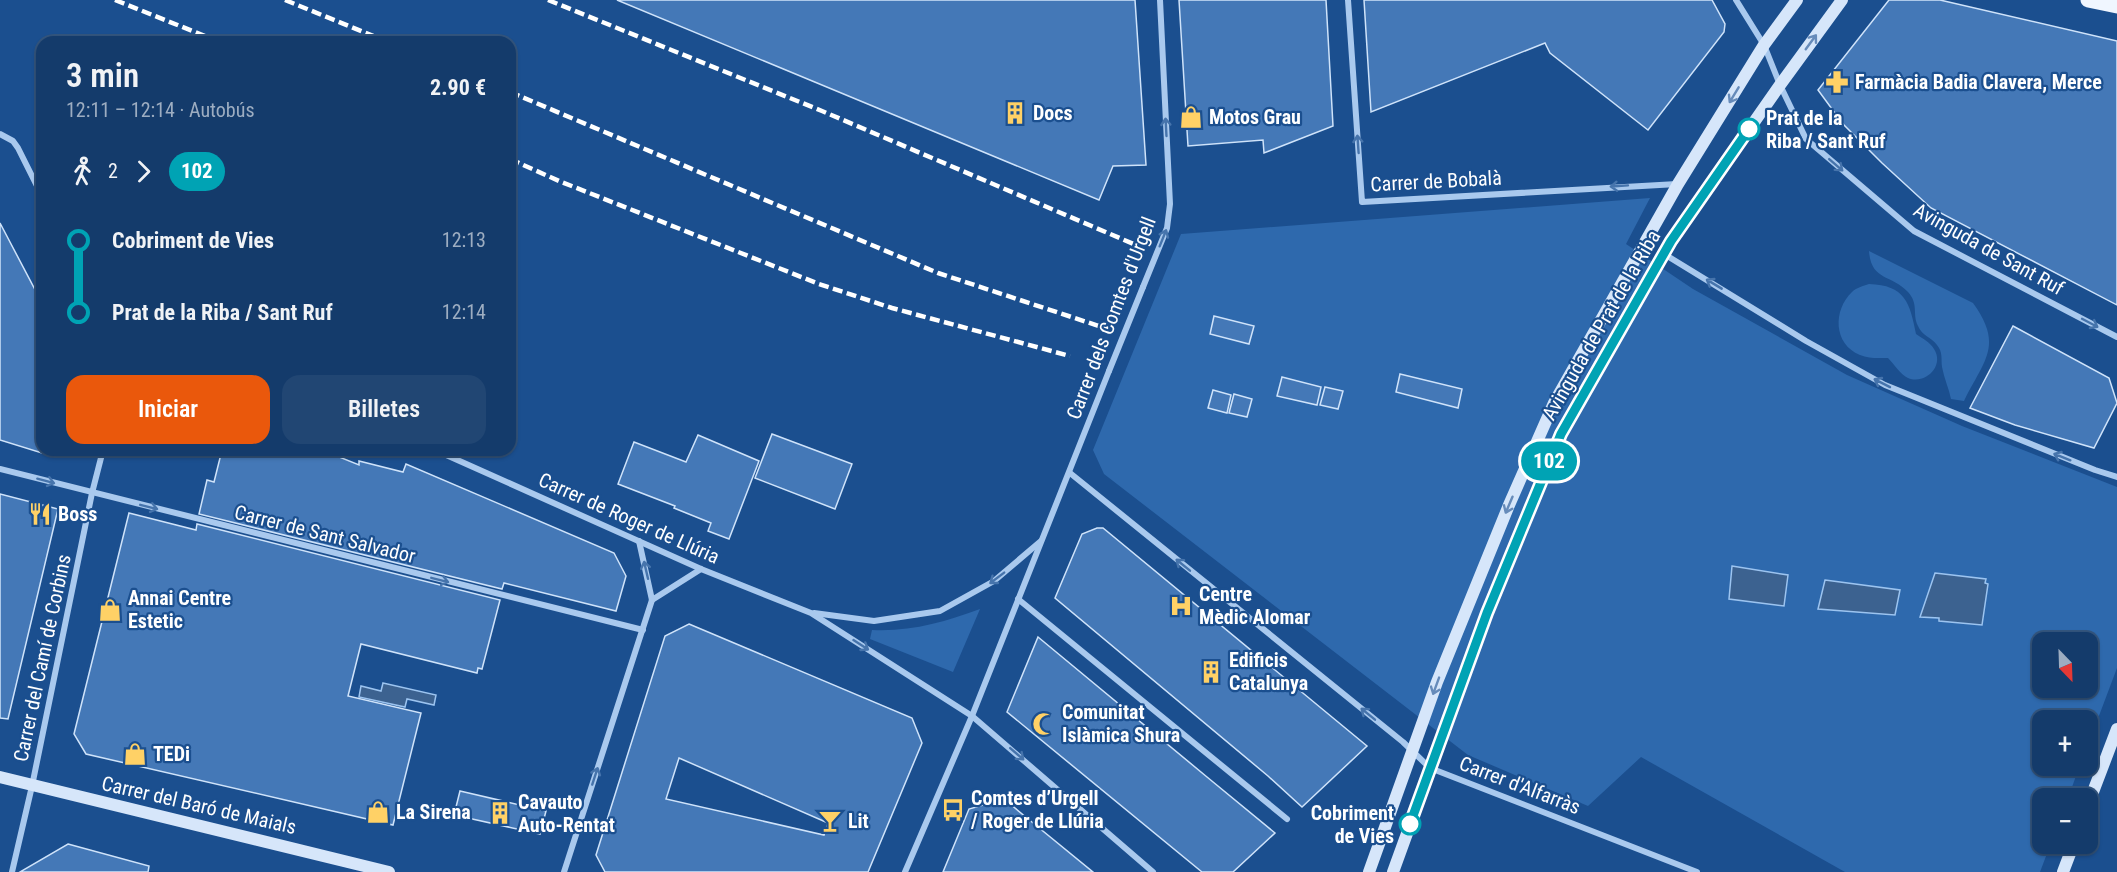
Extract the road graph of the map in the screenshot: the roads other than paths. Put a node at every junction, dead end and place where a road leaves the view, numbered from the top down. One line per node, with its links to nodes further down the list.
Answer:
1 (1160, 0): 18 (street, Carrer dels Comtes d'Urgell, one-way to 1, bridge)
2 (1348, 0): 12 (street, Carrer de Bobalà, one-way to 2)
3 (1736, 0): 8 (street, Avinguda de Sant Ruf)
4 (1797, 0): 8 (main road, Avinguda de Prat de la Riba)
5 (1842, 0): 9 (main road, Avinguda de Prat de la Riba, one-way to 5)
6 (2088, 0): 7 (main road)
7 (2117, 6)
8 (1764, 45): 9 (street, Avinguda de Sant Ruf); 12 (main road, Avinguda de Prat de la Riba, one-way to 12)
9 (1780, 85): 13 (main road, Avinguda de Prat de la Riba); 14 (street, Avinguda de Sant Ruf, one-way to 14)
10 (0, 134): 11 (street)
11 (36, 184)
12 (1678, 184): 30 (main road, Avinguda de Prat de la Riba, one-way to 30)
13 (1664, 254): 19 (street, one-way to 13); 31 (main road, Avinguda de Prat de la Riba)
14 (2117, 337)
15 (101, 456): 20 (street, Carrer del Camí de Corbins)
16 (448, 456): 21 (street, Carrer de Roger de Llúria)
17 (0, 469): 20 (street, Carrer de Sant Salvador, one-way to 20)
18 (1070, 472): 22 (street, Carrer dels Comtes d'Urgell); 30 (street, Carrer d'Alfarràs, one-way to 18)
19 (2117, 477)
20 (92, 493): 27 (street, Carrer de Sant Salvador, one-way to 27); 33 (street, Carrer del Camí de Corbins)
21 (639, 541): 23 (street, Carrer de Roger de Llúria); 25 (street, one-way to 21)
22 (1041, 541): 24 (street, Carrer dels Comtes d'Urgell); 26 (street, Carrer de Roger de Llúria, one-way to 26)
23 (701, 569): 25 (street); 26 (street, Carrer de Roger de Llúria)
24 (1018, 599): 28 (street, Carrer dels Comtes d'Urgell); 35 (street)
25 (652, 600): 27 (street)
26 (811, 613): 28 (street, Carrer de Roger de Llúria, one-way to 28)
27 (643, 630): 39 (street, one-way to 27)
28 (972, 716): 40 (street, Carrer dels Comtes d'Urgell); 41 (street, Carrer de Roger de Llúria, one-way to 41)
29 (2117, 729): 34 (main road)
30 (1413, 751): 31 (street, Carrer d'Alfarràs); 42 (main road, Avinguda de Prat de la Riba)
31 (1430, 768): 43 (main road, Avinguda de Prat de la Riba); 44 (street, Carrer d'Alfarràs)
32 (0, 777): 33 (main road, Carrer del Baró de Maials)
33 (32, 786): 37 (street, Carrer del Camí de Corbins); 38 (main road, Carrer del Baró de Maials)
34 (2095, 788)
35 (1287, 819)
36 (2070, 854): 45 (main road)
37 (12, 872)
38 (389, 872)
39 (564, 872)
40 (905, 872)
41 (1152, 872)
42 (1369, 872)
43 (1393, 872)
44 (1697, 872)
45 (2063, 872)

